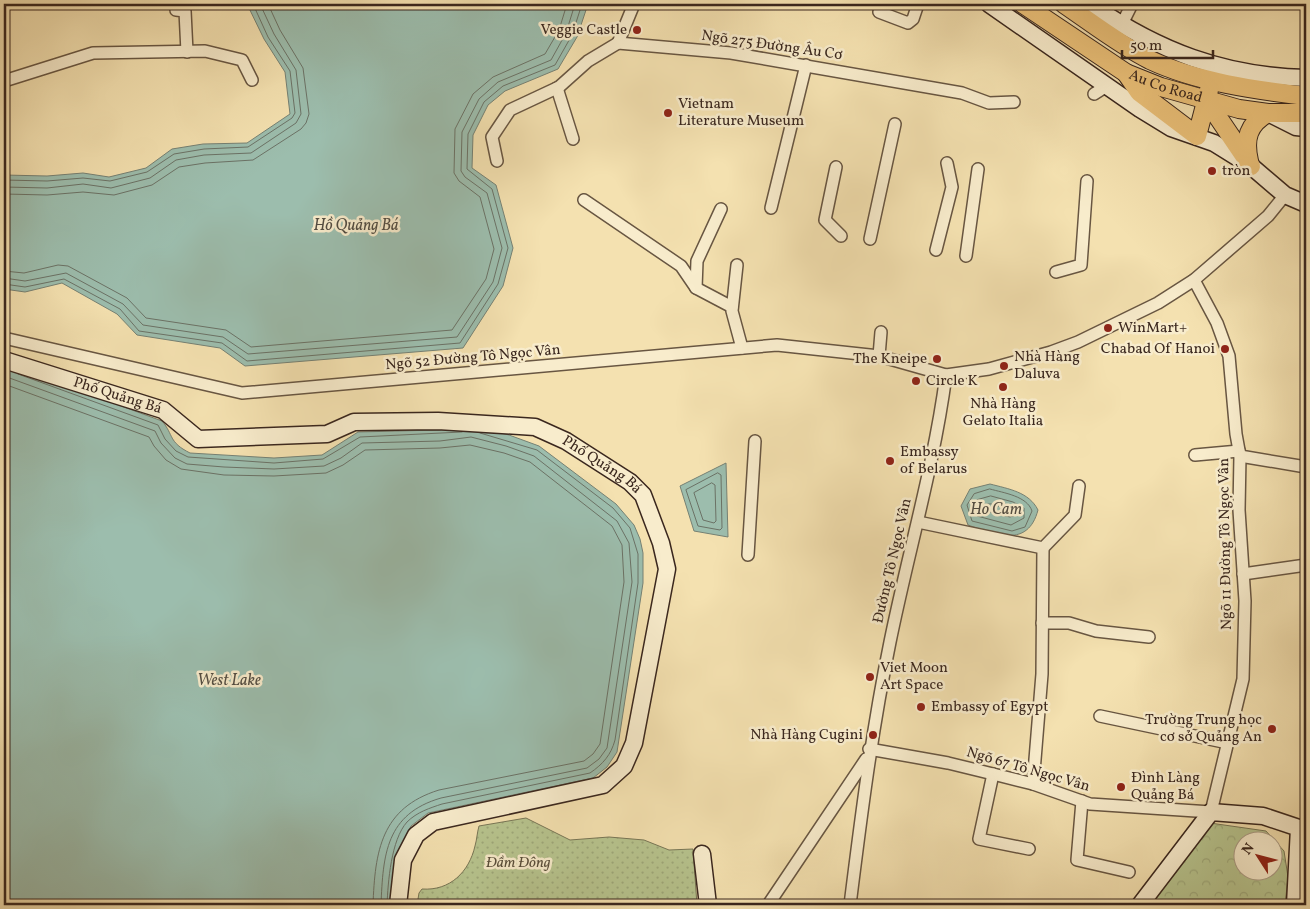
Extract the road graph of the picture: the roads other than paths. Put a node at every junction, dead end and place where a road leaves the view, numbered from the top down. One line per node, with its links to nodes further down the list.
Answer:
1 (176, 4): 12 (street)
2 (634, 4): 11 (street)
3 (918, 4): 9 (street)
4 (989, 4): 26 (street, Au Co Road)
5 (1024, 4): 14 (main road, Au Co Road)
6 (1064, 4): 16 (main road, Au Co Road)
7 (1090, 4): 10 (street)
8 (1132, 4): 10 (street)
9 (878, 12)
10 (1122, 26): 15 (street)
11 (618, 43): 13 (street, Ngõ 275 Đường Âu Cơ); 19 (street)
12 (187, 52): 17 (street); 18 (street)
13 (806, 64): 21 (street, Ngõ 275 Đường Âu Cơ); 37 (street)
14 (1126, 73): 22 (main road, Au Co Road); 26 (main road)
15 (1306, 78)
16 (1210, 79): 20 (main road, Au Co Road); 22 (main road)
17 (252, 80)
18 (4, 81)
19 (557, 88): 27 (street); 28 (street)
20 (1306, 99): 23 (main road, Au Co Road)
21 (1014, 102)
22 (1207, 102): 23 (main road, Au Co Road); 26 (main road); 30 (main road)
23 (1268, 113): 25 (street, Au Co Road); 30 (main road)
24 (895, 124): 40 (street)
25 (1306, 128)
26 (1198, 136): 30 (street, Au Co Road)
27 (573, 139)
28 (497, 161)
29 (947, 163): 41 (street)
30 (1251, 166): 34 (street, Au Co Road)
31 (836, 167): 39 (street)
32 (978, 169): 42 (street)
33 (1087, 180): 44 (street)
34 (1285, 195): 36 (street, Au Co Road); 45 (street)
35 (584, 200): 46 (street)
36 (1306, 204)
37 (771, 208)
38 (721, 209): 46 (street)
39 (841, 236)
40 (870, 239)
41 (936, 250)
42 (966, 256)
43 (737, 264): 47 (street)
44 (1056, 272)
45 (1194, 280): 53 (street); 55 (street, Ngõ 11 Đường Tô Ngọc Vân)
46 (696, 288): 47 (street)
47 (732, 307): 50 (street)
48 (881, 332): 51 (street)
49 (4, 338): 50 (street, Ngõ 52 Đường Tô Ngọc Vân)
50 (742, 348): 51 (street, Ngõ 52 Đường Tô Ngọc Vân)
51 (879, 356): 53 (street, Ngõ 52 Đường Tô Ngọc Vân)
52 (4, 360): 77 (street, Phố Quảng Bá)
53 (946, 375): 59 (street, Đường Tô Ngọc Vân)
54 (755, 441): 61 (street)
55 (1240, 453): 56 (street); 57 (street); 63 (street, Ngõ 11 Đường Tô Ngọc Vân)
56 (1195, 455)
57 (1306, 467)
58 (1079, 486): 60 (street)
59 (918, 522): 60 (street); 68 (street, Đường Tô Ngọc Vân)
60 (1043, 548): 64 (street)
61 (748, 555)
62 (1306, 564): 63 (street)
63 (1243, 574): 67 (street, Ngõ 11 Đường Tô Ngọc Vân)
64 (1042, 623): 65 (street); 70 (street)
65 (1149, 637)
66 (1100, 716): 67 (street)
67 (1228, 743): 72 (street, Ngõ 11 Đường Tô Ngọc Vân)
68 (868, 753): 69 (street, Ngõ 67 Tô Ngọc Vân); 79 (street); 80 (street, Đường Tô Ngọc Vân)
69 (993, 774): 70 (street, Ngõ 67 Tô Ngọc Vân); 74 (street)
70 (1033, 784): 71 (street, Ngõ 67 Tô Ngọc Vân)
71 (1082, 801): 72 (street, Ngõ 67 Tô Ngọc Vân); 76 (street)
72 (1211, 812): 73 (street); 81 (street)
73 (1303, 829): 82 (street)
74 (1029, 849)
75 (702, 854): 78 (street)
76 (1129, 872)
77 (398, 905)
78 (708, 905)
79 (768, 905)
80 (850, 905)
81 (1140, 905)
82 (1295, 905)

